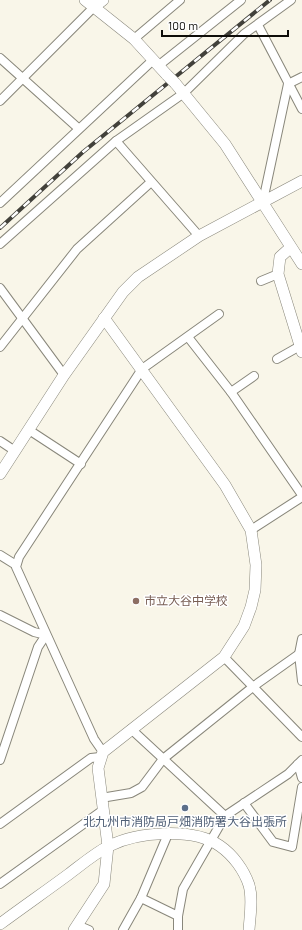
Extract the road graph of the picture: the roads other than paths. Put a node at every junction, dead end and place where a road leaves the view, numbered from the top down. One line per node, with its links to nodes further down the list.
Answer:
1 (85, 0): 6 (street)
2 (103, 0): 6 (street)
3 (180, 0): 8 (street)
4 (241, 0): 10 (street)
5 (291, 0): 7 (street)
6 (94, 7): 8 (street); 12 (street)
7 (258, 25): 13 (street); 14 (street)
8 (134, 39): 10 (street)
9 (0, 58): 12 (street)
10 (156, 63): 14 (street); 17 (street)
11 (302, 77): 13 (street)
12 (23, 78): 15 (street); 17 (street)
13 (288, 84): 16 (street); 21 (street)
14 (184, 93): 18 (street); 21 (street)
15 (0, 101)
16 (302, 109)
17 (78, 128): 22 (street)
18 (116, 141): 20 (street); 24 (street)
19 (302, 181): 21 (street)
20 (151, 182): 23 (street); 31 (street)
21 (263, 200): 23 (street); 25 (street)
22 (0, 203)
23 (199, 236): 32 (street)
24 (0, 244)
25 (290, 248): 26 (street); 27 (street)
26 (302, 264)
27 (278, 274): 28 (street); 35 (street)
28 (261, 280)
29 (0, 288): 31 (street)
30 (219, 314): 33 (street)
31 (22, 318): 34 (street); 38 (street)
32 (104, 318): 37 (street); 38 (street)
33 (188, 337): 37 (street); 40 (street)
34 (0, 347)
35 (301, 349): 36 (street)
36 (277, 359)
37 (142, 370): 44 (street); 47 (street)
38 (64, 375): 41 (street)
39 (254, 376): 40 (street)
40 (231, 392): 46 (street)
41 (29, 430): 43 (street); 44 (street)
42 (0, 441): 43 (street)
43 (15, 451): 45 (street)
44 (81, 464): 49 (street)
45 (0, 474)
46 (302, 496): 47 (street)
47 (251, 530): 54 (street)
48 (0, 555): 49 (street)
49 (16, 565): 51 (street)
50 (0, 615): 51 (street)
51 (46, 634): 59 (street); 61 (street)
52 (302, 639): 53 (street)
53 (299, 654): 55 (street); 56 (street)
54 (224, 657): 56 (street); 57 (street)
55 (302, 680)
56 (254, 686): 58 (street); 60 (street)
57 (131, 729): 59 (street); 60 (street)
58 (302, 737)
59 (101, 754): 65 (street); 69 (street)
60 (163, 759): 65 (street); 68 (street)
61 (0, 760)
62 (300, 762): 63 (street); 66 (street)
63 (302, 778)
64 (302, 787): 66 (street)
65 (101, 798): 67 (street)
66 (244, 803): 68 (street)
67 (103, 810): 72 (street); 73 (street)
68 (225, 816): 71 (street)
69 (0, 824)
70 (168, 834): 71 (street); 72 (street); 74 (street)
71 (211, 842): 75 (street); 81 (street)
72 (108, 846): 76 (street); 77 (street)
73 (0, 884)
74 (141, 898): 75 (street); 79 (street)
75 (178, 916): 80 (street)
76 (0, 924)
77 (75, 928): 78 (street)
78 (89, 930)
79 (123, 930)
80 (178, 930)
81 (249, 930)

